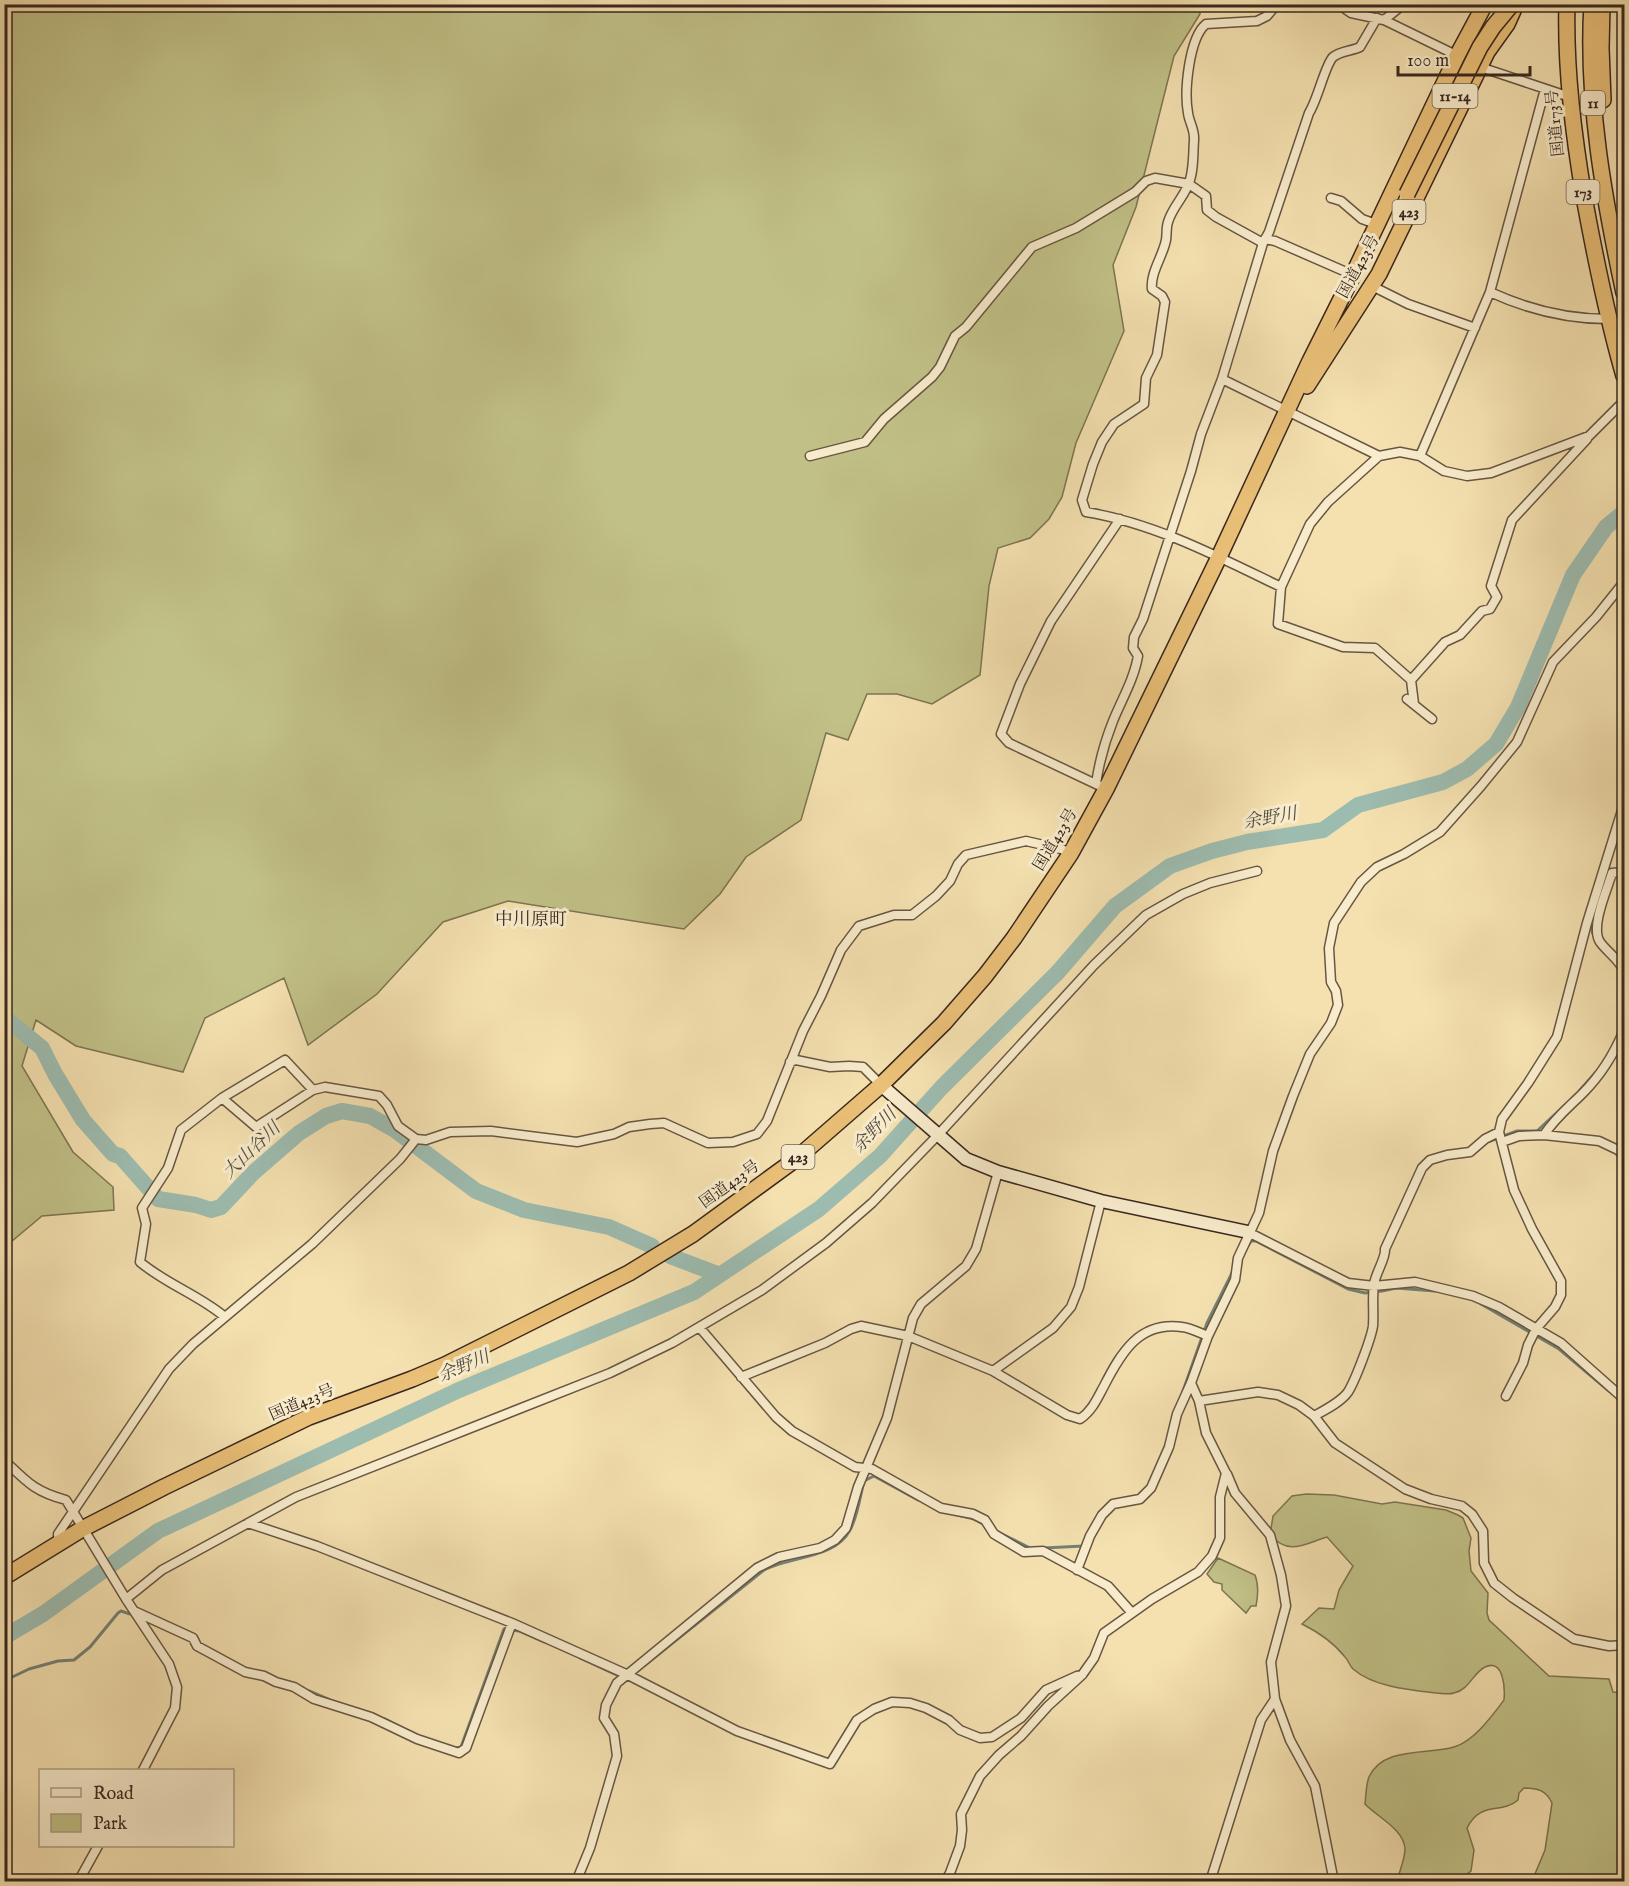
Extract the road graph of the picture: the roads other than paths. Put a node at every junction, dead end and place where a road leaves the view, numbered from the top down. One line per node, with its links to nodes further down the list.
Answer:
1 (1277, 4): 17 (street)
2 (1338, 4): 11 (street)
3 (1404, 4): 11 (street)
4 (1485, 4): 13 (highway, 国道423号 / 423)
5 (1501, 4): 30 (highway)
6 (1514, 4): 12 (highway, 国道423号 / 423); 29 (highway, 11-14, bridge)
7 (1526, 4): 12 (highway)
8 (1592, 4): 19 (highway, 11)
9 (1602, 4): 21 (highway, 173)
10 (1570, 5): 16 (highway, 国道173号 / 173); 19 (highway)
11 (1381, 19): 13 (street); 22 (street)
12 (1507, 24): 14 (highway, 国道423号 / 423)
13 (1457, 56): 14 (street); 20 (highway, 国道423号 / 423)
14 (1480, 67): 15 (street); 24 (highway, 国道423号 / 423)
15 (1545, 89): 16 (street); 25 (street)
16 (1570, 97): 27 (highway, 国道173号 / 173)
17 (1189, 184): 22 (street); 37 (street); 40 (street)
18 (1330, 198): 20 (street)
19 (1601, 201): 26 (highway); 31 (highway)
20 (1376, 224): 23 (highway, 国道423号 / 423)
21 (1624, 239)
22 (1264, 241): 23 (street); 33 (street)
23 (1353, 275): 30 (highway, 国道423号 / 423)
24 (1372, 286): 28 (street); 29 (highway, 国道423号 / 423)
25 (1490, 292): 27 (street); 28 (street)
26 (1624, 293)
27 (1608, 319): 32 (highway, 国道173号 / 173)
28 (1475, 328): 39 (street)
29 (1335, 342): 35 (highway, 国道423号 / 423)
30 (1310, 361): 35 (highway, 国道423号 / 423)
31 (1624, 366)
32 (1624, 376)
33 (1222, 379): 35 (street); 41 (street)
34 (1624, 401): 36 (street)
35 (1287, 412): 38 (street); 42 (highway, 国道423号 / 423)
36 (1589, 436): 39 (street); 45 (street)
37 (810, 456)
38 (1379, 456): 39 (street); 44 (street)
39 (1420, 456)
40 (1120, 519): 41 (street); 47 (street)
41 (1169, 537): 42 (street); 47 (street)
42 (1219, 557): 44 (street); 47 (highway, 国道423号 / 423)
43 (1624, 582): 67 (street)
44 (1281, 587): 45 (street)
45 (1411, 680): 46 (street)
46 (1432, 719)
47 (1101, 786): 49 (highway, 国道423号 / 423)
48 (1624, 804): 52 (street)
49 (1071, 854): 55 (street); 57 (highway, 国道423号 / 423)
50 (1257, 871): 60 (street)
51 (1624, 872): 52 (street)
52 (1592, 925): 53 (street); 59 (street)
53 (1624, 971)
54 (1624, 1030): 61 (street)
55 (790, 1062): 57 (street); 62 (street)
56 (313, 1090): 58 (street); 58 (street); 62 (street)
57 (885, 1090): 60 (street); 86 (highway, 国道423号 / 423)
58 (222, 1098): 69 (street)
59 (1499, 1132): 63 (street); 68 (street)
60 (935, 1134): 65 (street); 70 (street)
61 (1544, 1135): 63 (street); 64 (street)
62 (416, 1139): 69 (street)
63 (1502, 1142): 71 (street)
64 (1624, 1156)
65 (998, 1172): 66 (street); 72 (street)
66 (1101, 1201): 67 (street); 74 (street)
67 (1248, 1232): 68 (street); 73 (street)
68 (1374, 1286): 71 (street); 80 (street)
69 (225, 1317): 84 (street)
70 (700, 1328): 75 (street); 85 (street)
71 (1536, 1329): 77 (street); 78 (street)
72 (908, 1336): 74 (street); 75 (street); 82 (street)
73 (1208, 1336): 74 (street); 76 (street)
74 (993, 1371)
75 (741, 1377): 82 (street)
76 (1191, 1383): 79 (street); 88 (street)
77 (1506, 1396)
78 (1624, 1399)
79 (1199, 1401): 80 (street); 83 (street)
80 (1314, 1416): 94 (street)
81 (4, 1460): 84 (street)
82 (865, 1469): 88 (street); 95 (street)
83 (1226, 1473): 92 (street); 97 (street)
84 (72, 1512): 86 (street); 87 (street)
85 (248, 1523): 90 (street); 93 (street)
86 (82, 1529): 87 (highway, 国道423号 / 423); 90 (street)
87 (59, 1544): 89 (highway, 国道423号 / 423)
88 (1077, 1570): 92 (street)
89 (4, 1577)
90 (124, 1597): 91 (street)
91 (134, 1611): 93 (street); 98 (street)
92 (1132, 1613): 96 (street)
93 (512, 1623): 95 (street)
94 (1624, 1645)
95 (626, 1674): 96 (street); 101 (street)
96 (1082, 1676): 102 (street)
97 (1275, 1699): 103 (street); 104 (street)
98 (144, 1769)
99 (97, 1847): 100 (street)
100 (78, 1881)
101 (576, 1881)
102 (945, 1881)
103 (1210, 1881)
104 (1334, 1881)

